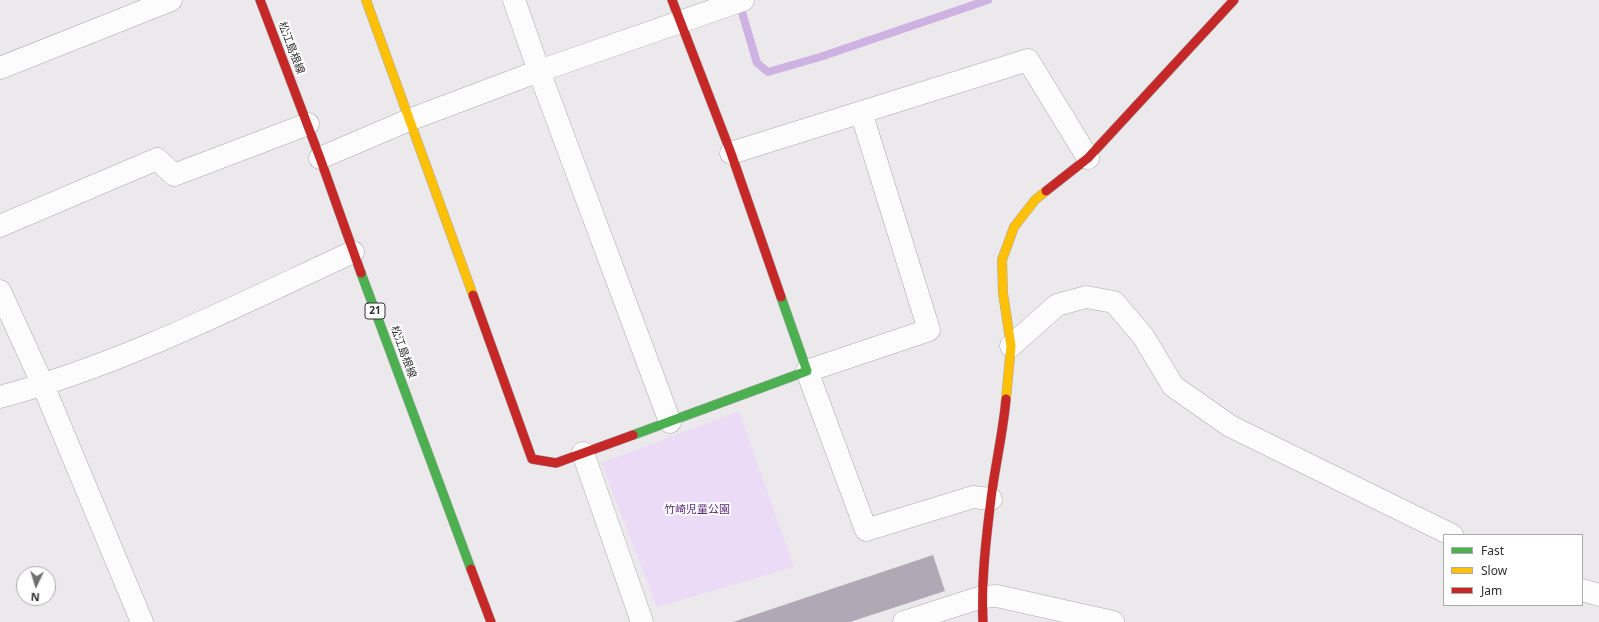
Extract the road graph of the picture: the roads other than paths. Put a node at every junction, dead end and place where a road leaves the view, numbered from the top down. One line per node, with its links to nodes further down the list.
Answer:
1 (171, 0): 9 (street)
2 (260, 0): 13 (street, 松江島根線 / 21)
3 (366, 0): 12 (street)
4 (514, 0): 10 (street)
5 (672, 0): 8 (street)
6 (743, 0): 8 (street)
7 (1234, 0): 16 (street)
8 (680, 22): 10 (street); 14 (street)
9 (0, 68)
10 (539, 71): 12 (street); 24 (street)
11 (861, 112): 14 (street); 16 (street); 21 (street)
12 (409, 120): 15 (street); 25 (street)
13 (308, 124): 15 (street, 松江島根線 / 21); 17 (street)
14 (731, 153): 21 (street)
15 (320, 158): 18 (street, 松江島根線 / 21)
16 (1088, 158): 20 (street)
17 (0, 226)
18 (353, 252): 22 (street); 32 (street, 松江島根線 / 21)
19 (0, 291): 22 (street)
20 (1011, 346): 26 (street); 27 (street)
21 (807, 371): 24 (street); 26 (street)
22 (43, 386): 23 (street); 31 (street)
23 (0, 397)
24 (670, 422): 25 (street)
25 (583, 453): 33 (street)
26 (991, 499): 30 (street)
27 (1450, 534)
28 (1583, 590): 29 (street)
29 (1599, 595)
30 (982, 597): 34 (street); 35 (street); 36 (street)
31 (142, 622)
32 (491, 622)
33 (642, 622)
34 (904, 622)
35 (983, 622)
36 (1113, 622)

